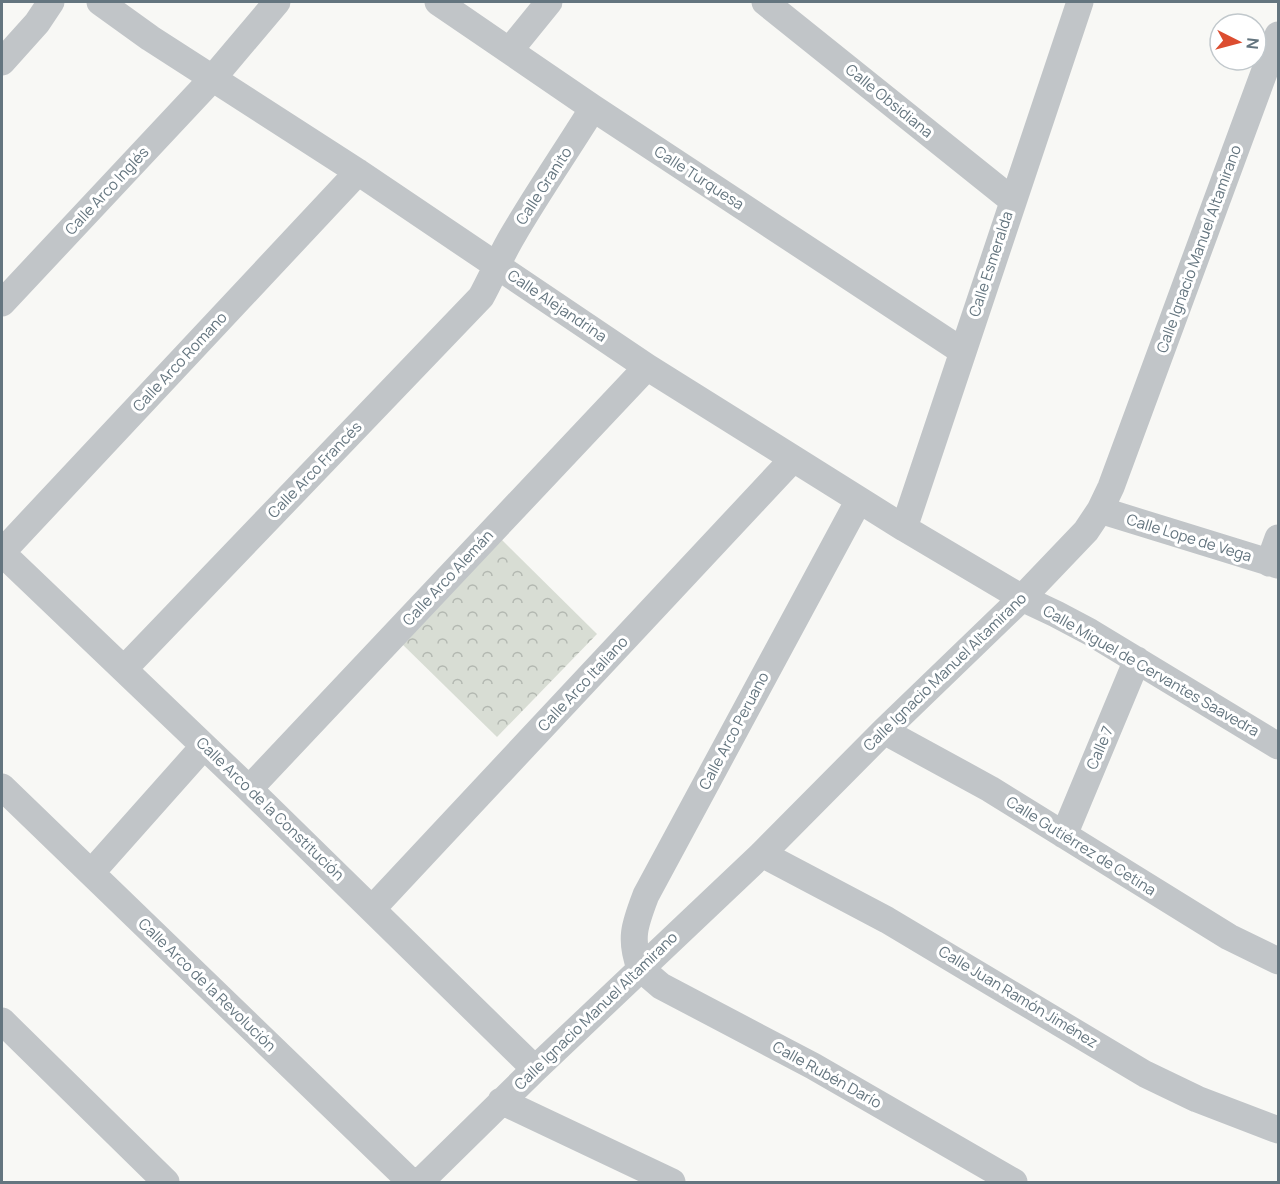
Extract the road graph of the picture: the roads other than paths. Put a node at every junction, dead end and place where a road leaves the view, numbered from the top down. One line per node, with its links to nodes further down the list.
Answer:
1 (51, 2): 10 (street)
2 (100, 2): 11 (street, Calle Alejandrina)
3 (277, 2): 11 (street, Calle Arco Inglés)
4 (438, 2): 9 (street, Calle Turquesa)
5 (549, 2): 9 (street)
6 (765, 2): 14 (street, Calle Obsidiana)
7 (1074, 5): 14 (street, Calle Esmeralda)
8 (1278, 35): 21 (street, Calle Ignacio Manuel Altamirano)
9 (510, 50): 12 (street, Calle Turquesa)
10 (2, 62)
11 (213, 79): 13 (street, Calle Alejandrina); 16 (street, Calle Arco Inglés)
12 (593, 108): 15 (street, Calle Granito); 17 (street, Calle Turquesa)
13 (358, 172): 15 (street, Calle Alejandrina); 23 (street, Calle Arco Romano)
14 (1012, 200): 17 (street, Calle Esmeralda)
15 (496, 264): 18 (street, Calle Alejandrina); 27 (street, Calle Arco Francés)
16 (2, 303)
17 (962, 351): 22 (street, Calle Esmeralda)
18 (647, 367): 19 (street, Calle Alejandrina); 32 (street, Calle Arco Alemán)
19 (793, 459): 20 (street, Calle Alejandrina); 36 (street, Calle Arco Italiano)
20 (859, 500): 22 (street, Calle Alejandrina); 38 (street, Calle Arco Peruano)
21 (1100, 510): 24 (street, Calle Lope de Vega); 25 (street, Calle Ignacio Manuel Altamirano)
22 (904, 528): 25 (street, Calle Alejandrina)
23 (2, 553): 27 (street, Calle Arco de la Constitución)
24 (1275, 555)
25 (1022, 598): 26 (street, Calle Miguel de Cervantes Saavedra); 28 (street, Calle Ignacio Manuel Altamirano)
26 (1137, 660): 30 (street, Calle Miguel de Cervantes Saavedra); 33 (street, Calle 7)
27 (124, 669): 29 (street, Calle Arco de la Constitución)
28 (884, 731): 33 (street, Calle Gutiérrez de Cetina); 34 (street, Calle Ignacio Manuel Altamirano)
29 (204, 746): 32 (street, Calle Arco de la Constitución); 35 (street)
30 (1278, 746)
31 (2, 787): 35 (street, Calle Arco de la Revolución)
32 (249, 789): 36 (street, Calle Arco de la Constitución)
33 (1064, 835): 37 (street, Calle Gutiérrez de Cetina)
34 (762, 854): 38 (street, Calle Ignacio Manuel Altamirano); 42 (street, Calle Juan Ramón Jiménez)
35 (91, 873): 44 (street, Calle Arco de la Revolución)
36 (372, 909): 40 (street, Calle Arco de la Constitución)
37 (1277, 957)
38 (640, 968): 40 (street, Calle Ignacio Manuel Altamirano); 47 (street, Calle Rubén Darío)
39 (2, 1021): 43 (street)
40 (535, 1069): 41 (street, Calle Ignacio Manuel Altamirano)
41 (501, 1101): 45 (street, Calle Ignacio Manuel Altamirano); 46 (street)
42 (1278, 1130)
43 (166, 1182)
44 (411, 1182)
45 (420, 1182)
46 (672, 1182)
47 (1014, 1182)

